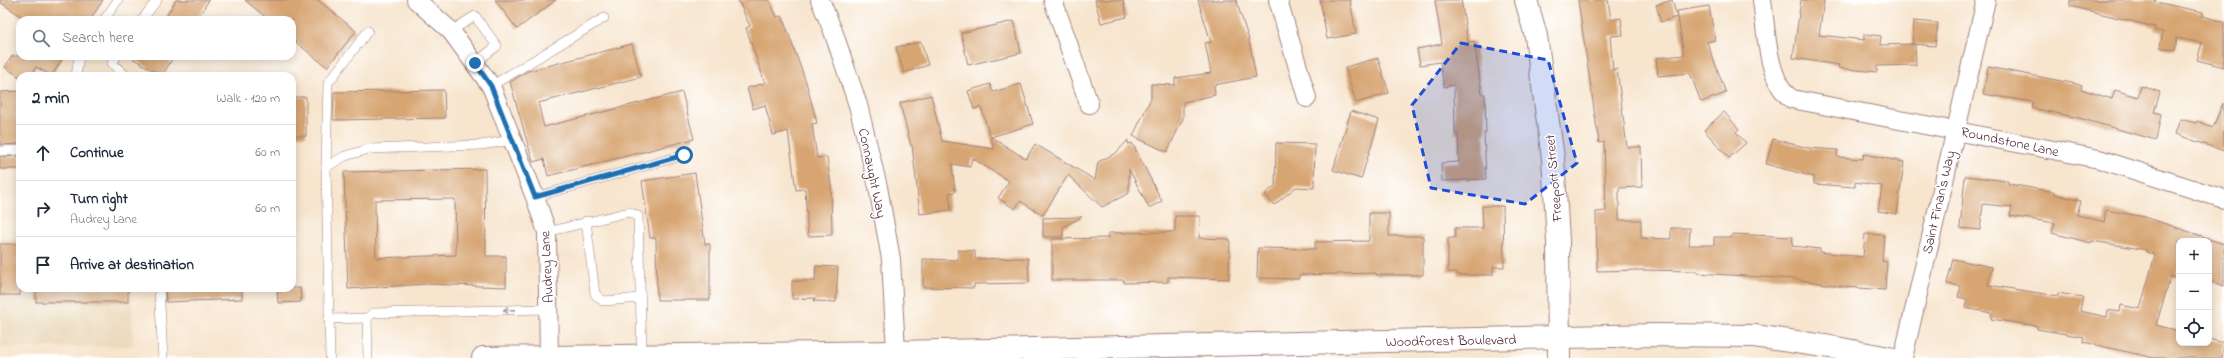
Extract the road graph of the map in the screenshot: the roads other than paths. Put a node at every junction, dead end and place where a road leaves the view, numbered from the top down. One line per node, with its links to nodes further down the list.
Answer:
1 (118, 0): 10 (lane)
2 (156, 0): 11 (lane)
3 (416, 0): 14 (street, Audrey Lane)
4 (820, 0): 40 (street, Connaught Way)
5 (1053, 0): 22 (street)
6 (1278, 0): 21 (street)
7 (1526, 0): 38 (main road, Freeport Street)
8 (1762, 0): 23 (street, Roundstone Lane)
9 (1986, 0): 23 (street, Saint Finan's Way)
10 (107, 16)
11 (145, 16)
12 (604, 18): 20 (lane)
13 (368, 31): 28 (lane)
14 (451, 31): 17 (street, Audrey Lane); 17 (lane)
15 (78, 60): 18 (lane)
16 (114, 60): 19 (lane)
17 (475, 63): 20 (street, Audrey Lane)
18 (77, 72)
19 (122, 72)
20 (491, 86): 24 (street, Audrey Lane)
21 (1307, 98)
22 (1089, 104)
23 (1955, 130): 30 (street, Roundstone Lane); 47 (street, Saint Finan's Way)
24 (512, 138): 28 (lane); 29 (street, Audrey Lane)
25 (16, 150): 26 (lane)
26 (0, 151)
27 (684, 155): 29 (lane)
28 (326, 167): 37 (lane)
29 (535, 197): 32 (street, Audrey Lane)
30 (2224, 199)
31 (586, 222): 32 (lane); 34 (lane); 34 (lane)
32 (547, 232): 35 (street, Audrey Lane)
33 (159, 292): 42 (lane)
34 (641, 298): 39 (lane)
35 (548, 309): 36 (lane, one-way to 36); 41 (street, Audrey Lane)
36 (367, 318): 37 (lane); 44 (lane)
37 (329, 319): 43 (lane)
38 (1559, 348): 40 (main road, Woodforest Boulevard); 46 (main road, Woodforest Boulevard)
39 (642, 355): 40 (main road, Woodforest Boulevard); 41 (main road, Woodforest Boulevard)
40 (896, 355)
41 (549, 357): 45 (main road, Woodforest Boulevard)
42 (163, 358)
43 (330, 358)
44 (368, 358)
45 (483, 358)
46 (1889, 358)
47 (1904, 358)

